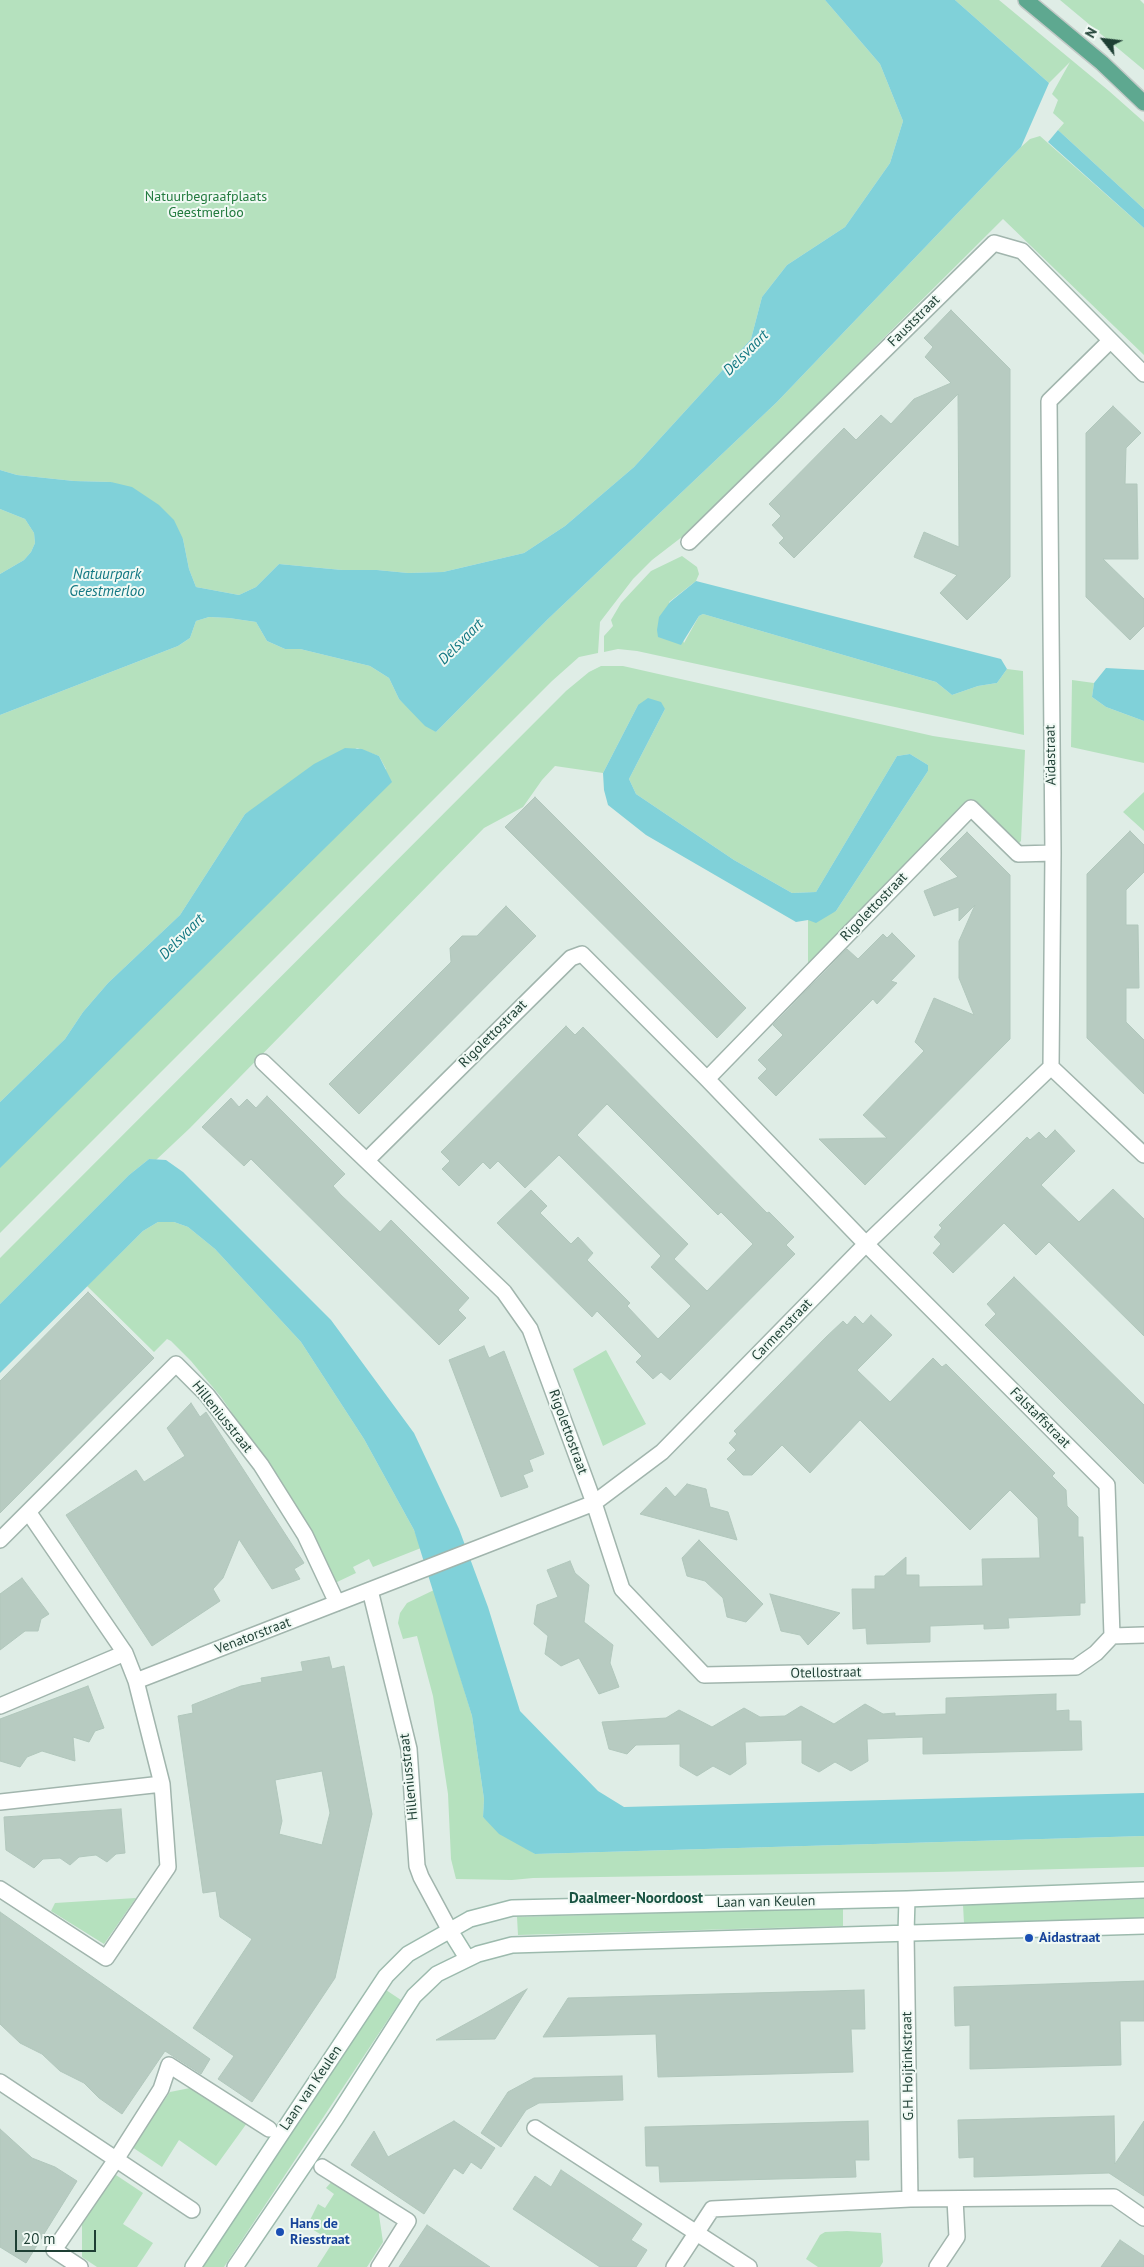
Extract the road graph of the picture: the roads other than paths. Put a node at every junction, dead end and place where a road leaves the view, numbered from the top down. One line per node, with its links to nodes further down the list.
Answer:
1 (1026, 0): 2 (main road)
2 (1144, 103)
3 (1110, 341): 4 (street, Fauststraat); 5 (street, Fauststraat); 6 (street, Aïdastraat)
4 (1144, 374)
5 (689, 542)
6 (1053, 853): 8 (street, Aïdastraat); 9 (street, Rigolettostraat)
7 (263, 1062): 11 (street, Rigolettostraat)
8 (1052, 1066): 10 (street); 12 (street, Carmenstraat)
9 (707, 1079): 11 (street, Rigolettostraat); 12 (street, Rigolettostraat)
10 (1144, 1155)
11 (367, 1160): 13 (street, Rigolettostraat)
12 (866, 1244): 13 (street, Carmenstraat); 19 (street, Falstaffstraat)
13 (594, 1503): 16 (street, Carmenstraat); 19 (street, Otellostraat)
14 (29, 1513): 15 (street); 17 (street, Hilleniusstraat); 20 (street)
15 (0, 1540)
16 (370, 1590): 17 (street, Venatorstraat); 29 (street, Hilleniusstraat)
17 (337, 1604): 21 (street, Venatorstraat)
18 (1144, 1635): 19 (street)
19 (1112, 1636)
20 (125, 1653): 21 (street); 22 (street)
21 (136, 1681): 23 (street)
22 (0, 1706)
23 (162, 1784): 24 (street); 25 (street)
24 (0, 1802)
25 (0, 1889)
26 (1144, 1890): 27 (street, Laan van Keulen)
27 (906, 1899): 29 (street, Laan van Keulen); 30 (street)
28 (1144, 1926): 30 (street)
29 (449, 1930): 31 (street); 43 (street, Laan van Keulen)
30 (906, 1933): 31 (street); 37 (street, G.H. Hoijtinkstraat)
31 (466, 1958): 44 (street)
32 (0, 2082): 35 (street)
33 (535, 2128): 41 (street)
34 (269, 2129): 35 (street)
35 (117, 2158): 39 (street); 42 (street)
36 (322, 2167): 45 (street)
37 (910, 2199): 38 (street); 41 (street)
38 (955, 2199): 40 (street); 48 (street)
39 (192, 2210)
40 (1144, 2218)
41 (696, 2233): 46 (street); 47 (street)
42 (80, 2267)
43 (193, 2267)
44 (235, 2267)
45 (379, 2267)
46 (674, 2267)
47 (749, 2267)
48 (937, 2267)

